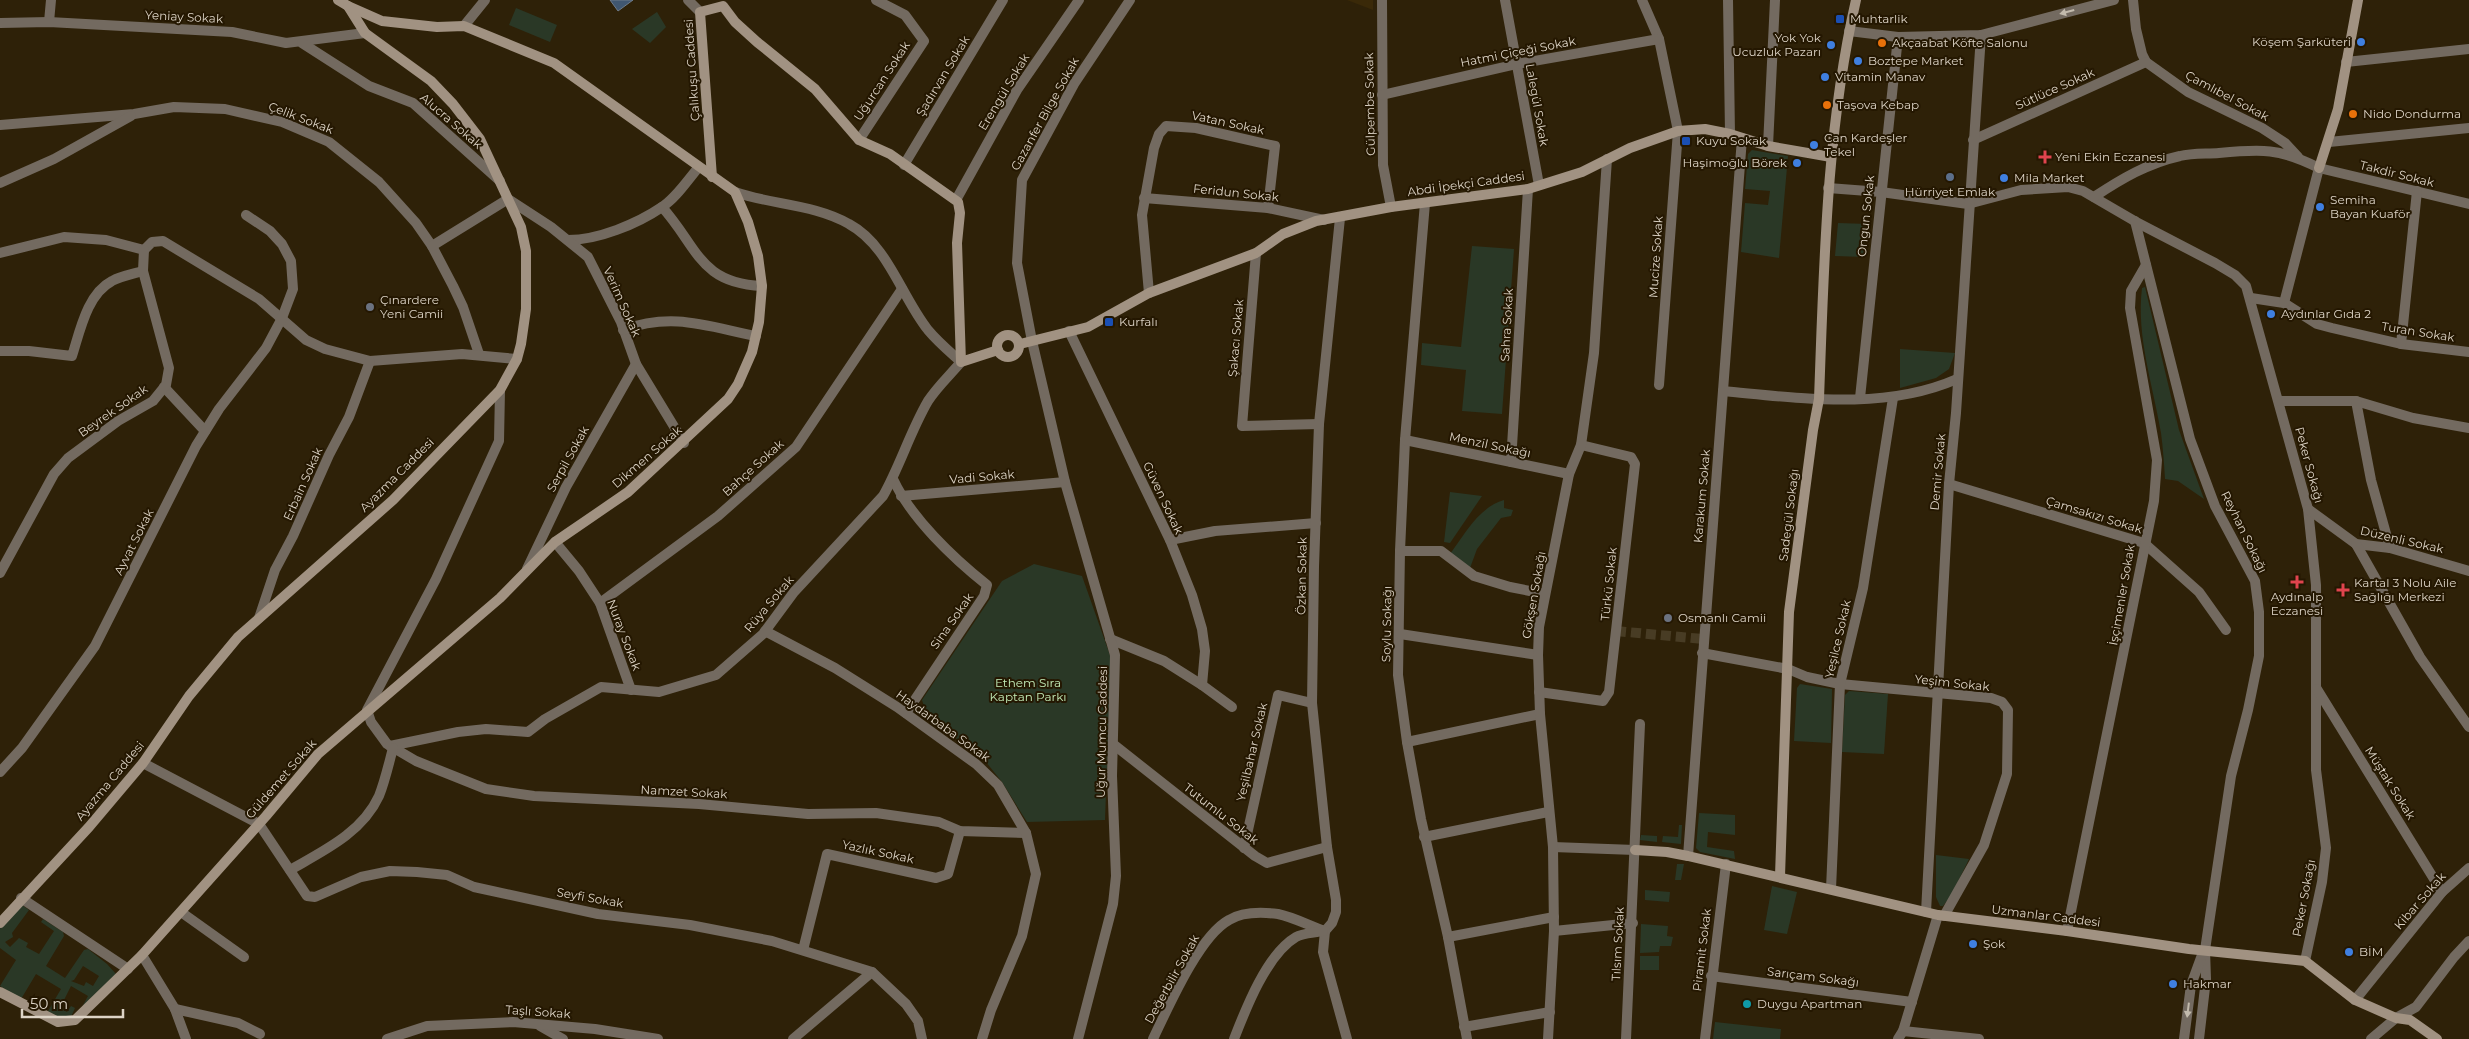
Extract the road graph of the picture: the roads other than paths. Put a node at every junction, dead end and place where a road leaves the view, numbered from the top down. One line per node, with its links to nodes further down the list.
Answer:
1 (51, 0): 22 (street)
2 (338, 0): 19 (street, Ayazma Caddesi)
3 (485, 0): 24 (street)
4 (688, 0): 21 (street)
5 (876, 0): 42 (street, Uğurcan Sokak)
6 (1003, 0): 49 (street, Şadırvan Sokak)
7 (1130, 0): 91 (street, Gazanfer Bilge Sokak)
8 (1505, 0): 34 (street, Lalegül Sokak)
9 (1642, 0): 29 (street, Mucize Sokak)
10 (1728, 0): 40 (street)
11 (1775, 0): 45 (street)
12 (1856, 0): 25 (street)
13 (2114, 0): 18 (street)
14 (2133, 0): 32 (street)
15 (2358, 0): 33 (street)
16 (1077, 1): 64 (street, Erengül Sokak)
17 (1385, 1): 35 (street, Gülpembe Sokak)
18 (2094, 2): 27 (street, one-way to 27)
19 (350, 3): 24 (street); 26 (street, Ayazma Caddesi)
20 (721, 3): 21 (street, Çalıkuşu Caddesi); 42 (street, Çalıkuşu Caddesi)
21 (700, 12): 52 (street, Çalıkuşu Caddesi)
22 (49, 22): 23 (street, Yeniay Sokak); 30 (street, Yeniay Sokak)
23 (0, 23)
24 (464, 26): 50 (street)
25 (1849, 31): 28 (street); 46 (street)
26 (365, 33): 30 (street, Yeniay Sokak); 53 (street, Ayazma Caddesi)
27 (1981, 35): 28 (street); 43 (street, Demir Sokak)
28 (1898, 37): 60 (street, Ongun Sokak)
29 (1659, 39): 34 (street, Hatmi Çiçeği Sokak); 39 (street, Mucize Sokak)
30 (302, 43): 53 (street, Alucra Sokak)
31 (2469, 49): 33 (street)
32 (2146, 62): 43 (street, Sütlüce Sokak); 47 (street, Çamlıbel Sokak)
33 (2346, 62): 44 (street)
34 (1517, 64): 35 (street, Hatmi Çiçeği Sokak); 55 (street, Lalegül Sokak)
35 (1382, 95): 69 (street, Gülpembe Sokak)
36 (134, 114): 37 (street, Çelik Sokak); 54 (street); 76 (street, Çelik Sokak)
37 (0, 124)
38 (2469, 128): 44 (street)
39 (1678, 131): 40 (street, Abdi İpekçi Caddesi); 48 (street, Abdi İpekçi Caddesi); 103 (street, Mucize Sokak)
40 (1730, 134): 41 (street, Abdi İpekçi Caddesi)
41 (1742, 138): 45 (street, Abdi İpekçi Caddesi); 106 (street, Karakum Sokak)
42 (859, 140): 49 (street, Çalıkuşu Caddesi)
43 (1973, 140): 66 (street, Demir Sokak)
44 (2328, 142): 51 (street)
45 (1768, 146): 46 (street, Abdi İpekçi Caddesi)
46 (1831, 157): 56 (street, Sadegül Sokağı)
47 (2298, 157): 51 (street, Takdir Sokak); 61 (street)
48 (1607, 159): 55 (street, Abdi İpekçi Caddesi); 117 (street, Gökşen Sokağı)
49 (904, 164): 64 (street, Çalıkuşu Caddesi)
50 (698, 168): 52 (street); 68 (street)
51 (2319, 168): 58 (street, Takdir Sokak); 86 (street)
52 (712, 177): 59 (street)
53 (501, 182): 63 (street, Ayazma Caddesi)
54 (0, 183)
55 (1539, 185): 57 (street, Abdi İpekçi Caddesi)
56 (1828, 188): 60 (street); 109 (street, Sadegül Sokağı)
57 (1528, 189): 65 (street, Abdi İpekçi Caddesi); 118 (street, Sahra Sokak)
58 (2417, 191): 67 (street, Takdir Sokak); 93 (street)
59 (735, 192): 82 (street, Dikmen Sokak); 83 (street)
60 (1882, 192): 66 (street); 107 (street, Ongun Sokak)
61 (2094, 197): 66 (street, Peker Sokağı); 74 (street, Peker Sokağı)
62 (1144, 198): 70 (street, Feridun Sokak); 70 (street, Vatan Sokak); 84 (street, Vatan Sokak)
63 (508, 199): 75 (street, Verim Sokak); 76 (street); 98 (street, Ayazma Caddesi)
64 (956, 200): 100 (street)
65 (1425, 203): 69 (street, Abdi İpekçi Caddesi); 115 (street, Soylu Sokağı)
66 (1968, 204): 102 (street, Demir Sokak)
67 (2469, 204)
68 (662, 207): 75 (street); 82 (street)
69 (1391, 207): 72 (street, Abdi İpekçi Caddesi)
70 (1268, 208): 73 (street, Feridun Sokak)
71 (246, 215): 87 (street, Ayvat Sokak)
72 (1340, 218): 73 (street, Abdi İpekçi Caddesi); 112 (street, Özkan Sokak)
73 (1325, 220): 78 (street, Abdi İpekçi Caddesi)
74 (2135, 221): 80 (street, Reyhan Sokağı); 85 (street, Peker Sokağı)
75 (568, 240): 88 (street, Verim Sokak)
76 (432, 246): 97 (street, Çelik Sokak)
77 (144, 250): 79 (street); 81 (street, Beyrek Sokak); 87 (street)
78 (1256, 252): 84 (street, Abdi İpekçi Caddesi); 112 (street, Şakacı Sokak)
79 (0, 253)
80 (2146, 265): 128 (street, İşçimenler Sokak); 193 (street, Reyhan Sokağı)
81 (143, 271): 95 (street); 104 (street, Beyrek Sokak)
82 (762, 286): 90 (street, Dikmen Sokak)
83 (902, 290): 100 (street); 136 (street, Bahçe Sokak)
84 (1149, 293): 89 (street, Abdi İpekçi Caddesi)
85 (2251, 298): 86 (street, Turan Sokak); 110 (street, Peker Sokağı)
86 (2284, 303): 93 (street, Turan Sokak)
87 (282, 318): 99 (street); 114 (street, Ayvat Sokak)
88 (623, 330): 90 (street); 101 (street, Verim Sokak)
89 (1070, 331): 91 (street, Abdi İpekçi Caddesi); 126 (street, Güven Sokak)
90 (756, 336): 116 (street, Dikmen Sokak)
91 (1032, 341): 92 (street, Abdi İpekçi Caddesi); 121 (street, Uğur Mumcu Caddesi)
92 (1020, 344): 94 (street, Abdi İpekçi Caddesi); 94 (street, Abdi İpekçi Caddesi)
93 (2401, 344): 96 (street, Turan Sokak)
94 (998, 350): 100 (street, Abdi İpekçi Caddesi)
95 (0, 351)
96 (2469, 352)
97 (479, 354): 98 (street); 99 (street)
98 (517, 360): 105 (street, Ayazma Caddesi)
99 (370, 361): 137 (street, Erbain Sokak)
100 (961, 362): 120 (street, Rüya Sokak)
101 (636, 364): 116 (street, Verim Sokak); 132 (street, Serpil Sokak)
102 (1957, 379): 108 (street); 122 (street, Demir Sokak)
103 (1658, 385)
104 (164, 387): 114 (street); 134 (street, Beyrek Sokak)
105 (500, 390): 137 (street, Ayazma Caddesi); 153 (street, Güldemet Sokak)
106 (1723, 391): 109 (street); 142 (street, Karakum Sokak)
107 (1860, 398): 108 (street); 109 (street)
108 (1893, 398): 145 (street, Yeşilce Sokak)
109 (1819, 400): 144 (street, Sadegül Sokağı)
110 (2279, 400): 111 (street); 124 (street, Peker Sokağı)
111 (2356, 401): 113 (street); 130 (street)
112 (1319, 424): 125 (street, Özkan Sokak)
113 (2469, 428)
114 (205, 431): 162 (street, Ayvat Sokak)
115 (1405, 440): 118 (street, Menzil Sokağı); 131 (street, Soylu Sokağı)
116 (684, 443): 127 (street, Dikmen Sokak)
117 (1581, 445): 119 (street, Gökşen Sokağı); 149 (street, Türkü Sokak)
118 (1511, 462): 119 (street, Menzil Sokağı)
119 (1569, 474): 135 (street, Gökşen Sokağı)
120 (893, 479): 123 (street, Sina Sokak); 139 (street, Rüya Sokak)
121 (1065, 482): 123 (street, Vadi Sokak); 141 (street, Uğur Mumcu Caddesi)
122 (1949, 484): 128 (street, Çamsakızı Sokak); 150 (street, Demir Sokak)
123 (901, 496): 154 (street, Sina Sokak)
124 (2308, 509): 129 (street, Düzenli Sokak); 147 (street, Peker Sokağı)
125 (1316, 523): 126 (street); 151 (street, Özkan Sokak)
126 (1170, 540): 146 (street, Güven Sokak)
127 (555, 542): 132 (street, Dikmen Sokak); 136 (street, Nuray Sokak)
128 (2144, 543): 138 (street, Çamsakızı Sokak); 189 (street, İşçimenler Sokak)
129 (2356, 544): 130 (street, Düzenli Sokak); 157 (street)
130 (2390, 548): 133 (street, Düzenli Sokak)
131 (1400, 550): 135 (street); 140 (street, Soylu Sokağı)
132 (527, 569): 153 (street, Dikmen Sokak)
133 (2469, 571)
134 (0, 573)
135 (1545, 594): 143 (street, Gökşen Sokağı)
136 (600, 604): 148 (street, Nuray Sokak)
137 (259, 618): 161 (street, Ayazma Caddesi)
138 (2226, 630)
139 (765, 631): 148 (street, Rüya Sokak); 154 (street, Haydarbaba Sokak)
140 (1400, 634): 143 (street); 158 (street, Soylu Sokağı)
141 (1110, 639): 146 (street); 159 (street, Uğur Mumcu Caddesi)
142 (1702, 654): 144 (street, Yeşim Sokak); 172 (street, Karakum Sokak)
143 (1538, 655): 149 (street, Gökşen Sokağı)
144 (1788, 669): 145 (street, Yeşim Sokak); 176 (street, Sadegül Sokağı)
145 (1840, 684): 150 (street, Yeşim Sokak); 177 (street, Yeşilce Sokak)
146 (1202, 685): 152 (street)
147 (2316, 688): 178 (street, Müştak Sokak); 196 (street, Peker Sokağı)
148 (631, 690): 160 (street, Rüya Sokak)
149 (1539, 692): 155 (street, Gökşen Sokağı)
150 (1937, 694): 181 (street, Demir Sokak); 183 (street, Yeşim Sokak)
151 (1312, 703): 168 (street, Özkan Sokak); 170 (street, Yeşilbahar Sokak)
152 (1232, 707)
153 (367, 710): 160 (street, Namzet Sokak); 164 (street, Güldemet Sokak)
154 (906, 713): 166 (street, Haydarbaba Sokak)
155 (1540, 714): 158 (street); 163 (street, Gökşen Sokağı)
156 (1640, 724): 171 (street, Tılsım Sokak)
157 (2469, 727)
158 (1407, 742): 167 (street, Soylu Sokağı)
159 (1113, 744): 170 (street, Tutumlu Sokak); 217 (street, Uğur Mumcu Caddesi)
160 (392, 747): 165 (street, Namzet Sokak); 175 (street)
161 (144, 763): 164 (street); 179 (street, Ayazma Caddesi)
162 (0, 772)
163 (1548, 812): 167 (street); 169 (street, Gökşen Sokağı)
164 (259, 824): 175 (street, Seyfi Sokak); 180 (street, Güldemet Sokak)
165 (960, 831): 166 (street, Namzet Sokak); 192 (street, Yazlık Sokak)
166 (1026, 833): 216 (street, Haydarbaba Sokak)
167 (1424, 837): 190 (street, Soylu Sokağı)
168 (1327, 847): 170 (street, Tutumlu Sokak); 187 (street, Özkan Sokak)
169 (1553, 847): 171 (street); 184 (street, Gökşen Sokağı)
170 (1244, 848)
171 (1635, 850): 172 (street, Uzmanlar Caddesi); 186 (street, Tılsım Sokak)
172 (1688, 856): 173 (street, Uzmanlar Caddesi)
173 (1726, 864): 176 (street, Uzmanlar Caddesi); 199 (street, Piramit Sokak)
174 (2469, 868): 178 (street, Kibar Sokak)
175 (290, 870): 192 (street, Seyfi Sokak)
176 (1780, 876): 177 (street, Uzmanlar Caddesi)
177 (1831, 889): 181 (street, Uzmanlar Caddesi)
178 (2442, 892): 201 (street, Kibar Sokak)
179 (21, 898): 182 (street); 185 (street, Ayazma Caddesi); 197 (street)
180 (181, 912): 194 (street, Güldemet Sokak); 195 (street)
181 (1926, 912): 183 (street, Uzmanlar Caddesi)
182 (0, 916)
183 (1941, 916): 189 (street, Uzmanlar Caddesi); 202 (street)
184 (1554, 917): 188 (street, Gökşen Sokağı); 190 (street)
185 (0, 923)
186 (1633, 923): 188 (street); 223 (street, Tılsım Sokak)
187 (1325, 931): 218 (street, Değerbilir Sokak); 219 (street); 220 (street)
188 (1554, 931): 204 (street, Gökşen Sokağı)
189 (2068, 931): 193 (street, Uzmanlar Caddesi)
190 (1448, 937): 207 (street, Soylu Sokağı)
191 (2469, 941): 205 (street)
192 (802, 950): 198 (street, Seyfi Sokak)
193 (2204, 950): 196 (street, Uzmanlar Caddesi); 226 (street, Reyhan Sokağı, one-way to 226); 227 (street, Reyhan Sokağı)
194 (142, 956): 197 (street, Güldemet Sokak); 203 (street)
195 (244, 957)
196 (2305, 961): 201 (street)
197 (128, 970): 200 (street, Güldemet Sokak)
198 (872, 972): 214 (street); 215 (street, Seyfi Sokak)
199 (1711, 976): 202 (street, Sarıçam Sokağı); 224 (street, Piramit Sokak)
200 (0, 992)
201 (2355, 1000): 205 (street)
202 (1912, 1002): 209 (street)
203 (175, 1009): 208 (street); 210 (street)
204 (1550, 1012): 207 (street); 222 (street, Gökşen Sokağı)
205 (2396, 1018): 228 (street); 229 (street)
206 (537, 1025): 211 (street, Taşlı Sokak); 212 (street); 213 (street, Taşlı Sokak)
207 (1464, 1027): 221 (street, Soylu Sokağı)
208 (260, 1034)
209 (1901, 1035): 225 (street)
210 (186, 1039)
211 (387, 1039)
212 (564, 1039)
213 (658, 1039)
214 (793, 1039)
215 (922, 1039)
216 (982, 1039)
217 (1078, 1039)
218 (1153, 1039)
219 (1234, 1039)
220 (1347, 1039)
221 (1467, 1039)
222 (1548, 1039)
223 (1626, 1039)
224 (1705, 1039)
225 (1979, 1039)
226 (2184, 1039)
227 (2199, 1039)
228 (2371, 1039)
229 (2437, 1039)

